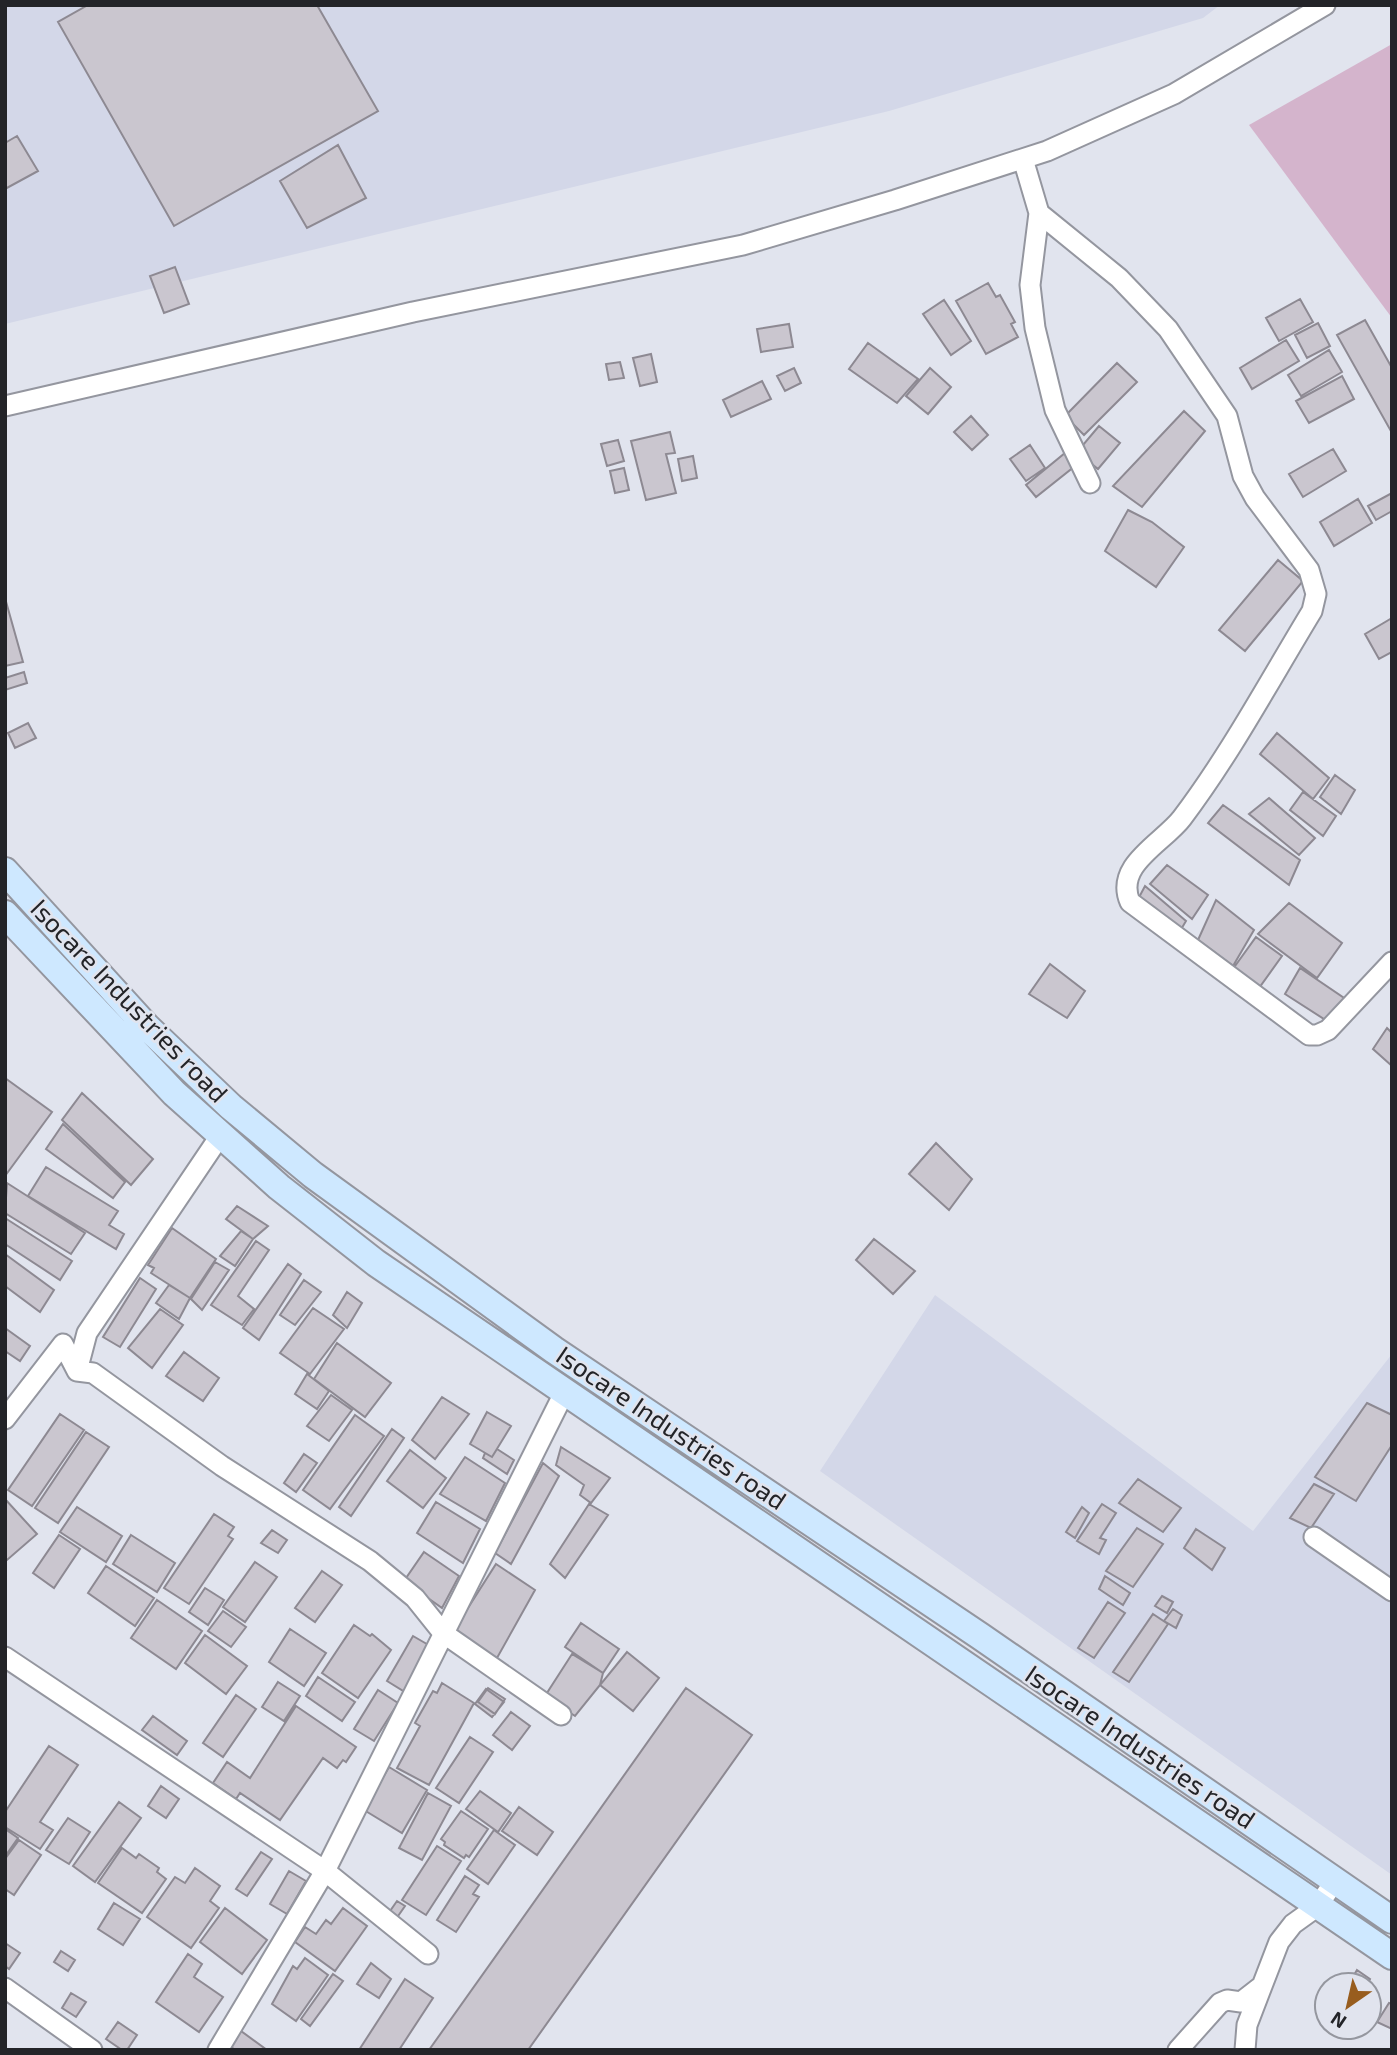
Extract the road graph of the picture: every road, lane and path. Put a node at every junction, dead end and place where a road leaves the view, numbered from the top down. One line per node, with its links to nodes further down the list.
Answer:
1 (1325, 5): 2 (street)
2 (1023, 159): 3 (street); 4 (street)
3 (1040, 213): 5 (street); 8 (street)
4 (5, 407)
5 (1090, 483)
6 (5, 871): 19 (street, Isocare Industries road)
7 (5, 914): 9 (street, Isocare Industries road)
8 (1392, 962)
9 (220, 1136): 10 (street); 11 (street, Isocare Industries road)
10 (77, 1371): 12 (street); 15 (street)
11 (564, 1392): 15 (street); 20 (street, Isocare Industries road)
12 (5, 1419)
13 (1314, 1537): 14 (street)
14 (1392, 1591)
15 (443, 1633): 17 (street); 18 (street)
16 (5, 1657): 18 (street)
17 (561, 1715)
18 (325, 1871): 22 (street); 27 (street)
19 (1334, 1882): 20 (street); 21 (street, Isocare Industries road)
20 (1318, 1906): 23 (street, Isocare Industries road); 24 (street)
21 (1392, 1920)
22 (428, 1954)
23 (1392, 1956)
24 (1259, 1987): 28 (street); 29 (street)
25 (5, 1988): 26 (street)
26 (92, 2050)
27 (218, 2050)
28 (1178, 2050)
29 (1245, 2050)

